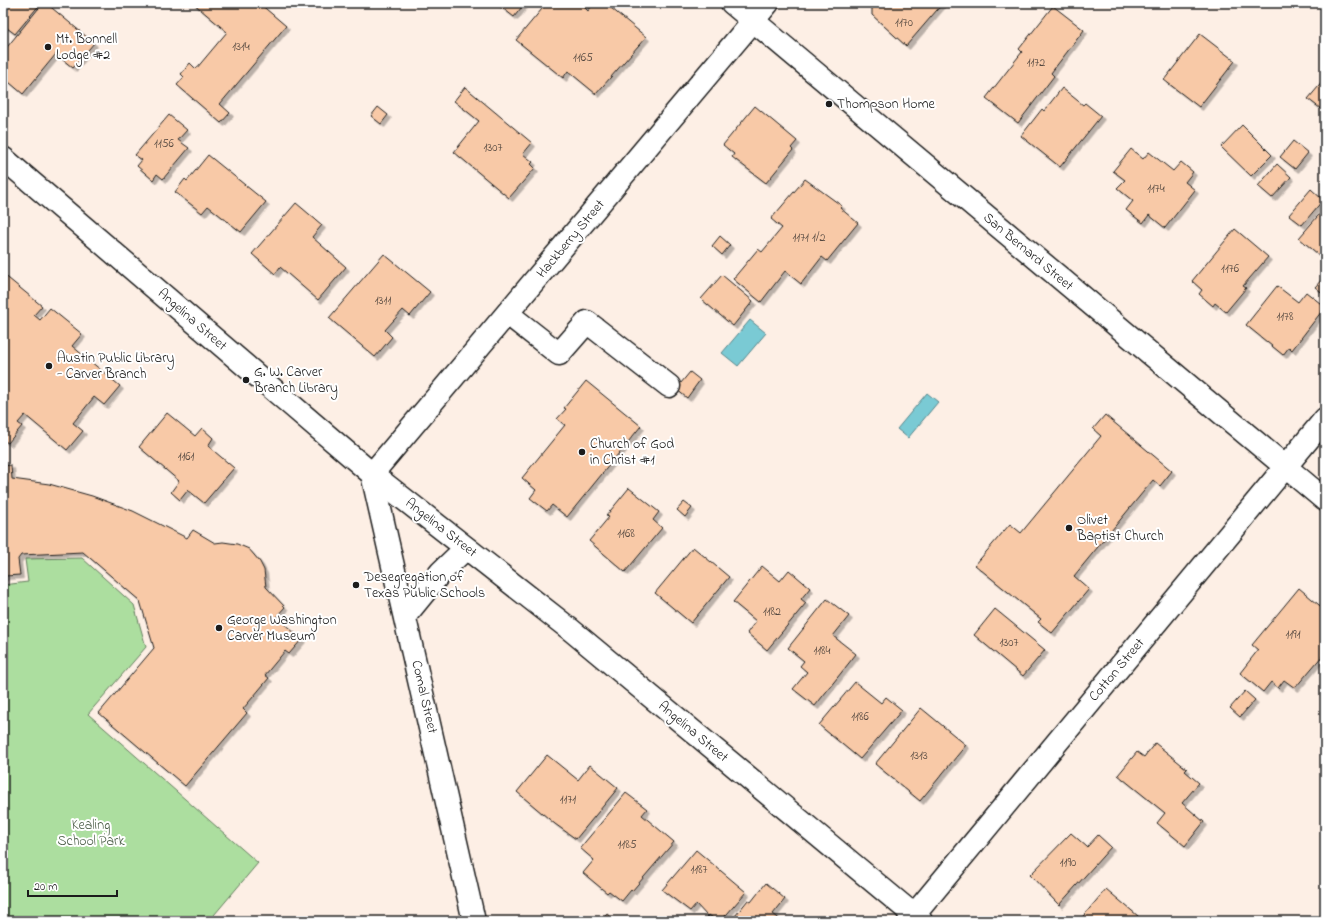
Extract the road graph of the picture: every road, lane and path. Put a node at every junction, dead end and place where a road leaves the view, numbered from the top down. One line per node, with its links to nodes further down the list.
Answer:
1 (732, 3): 3 (street, San Bernard Street)
2 (768, 3): 3 (street, Hackberry Street)
3 (753, 21): 5 (street, Hackberry Street); 8 (street, San Bernard Street)
4 (3, 158): 9 (street, Angelina Street)
5 (508, 314): 6 (street); 9 (street, Hackberry Street)
6 (669, 386)
7 (1325, 419): 8 (street, Cotton Street)
8 (1285, 467): 10 (street, San Bernard Street); 13 (street, Cotton Street)
9 (372, 474): 11 (street, Angelina Street); 12 (street, Comal Street)
10 (1325, 500)
11 (466, 548): 12 (street); 13 (street, Angelina Street)
12 (405, 616): 14 (street, Comal Street)
13 (915, 919)
14 (474, 921)

